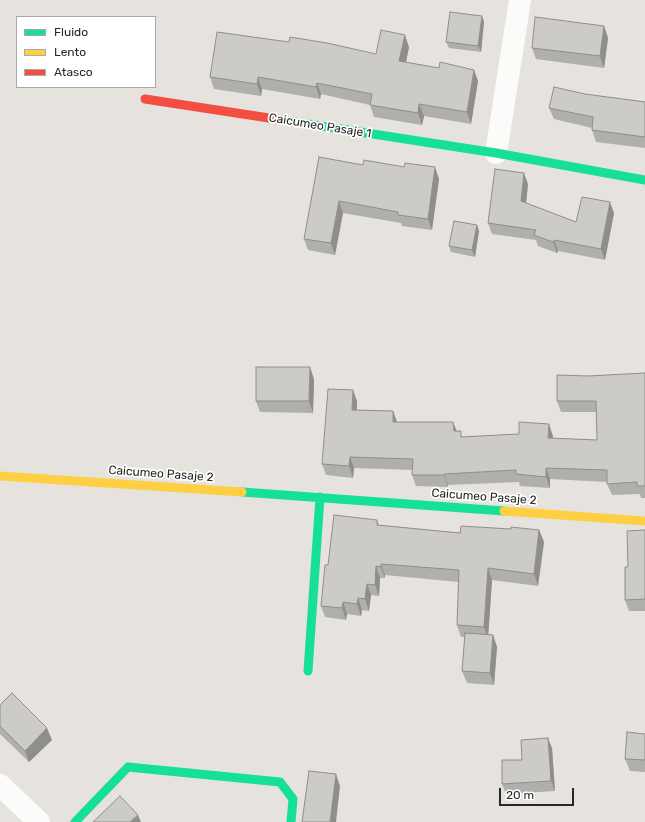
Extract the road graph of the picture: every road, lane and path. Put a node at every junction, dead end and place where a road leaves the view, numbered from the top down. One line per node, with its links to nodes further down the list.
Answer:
1 (520, 0): 3 (street)
2 (145, 99): 3 (street, Caicumeo Pasaje 1)
3 (496, 153): 4 (street, Caicumeo Pasaje 1)
4 (645, 180)
5 (0, 476): 6 (street, Caicumeo Pasaje 2)
6 (320, 497): 7 (street, Caicumeo Pasaje 2); 8 (street)
7 (645, 521)
8 (308, 671)
9 (0, 785): 10 (street)
10 (39, 822)
11 (75, 822): 12 (street)
12 (291, 822)

